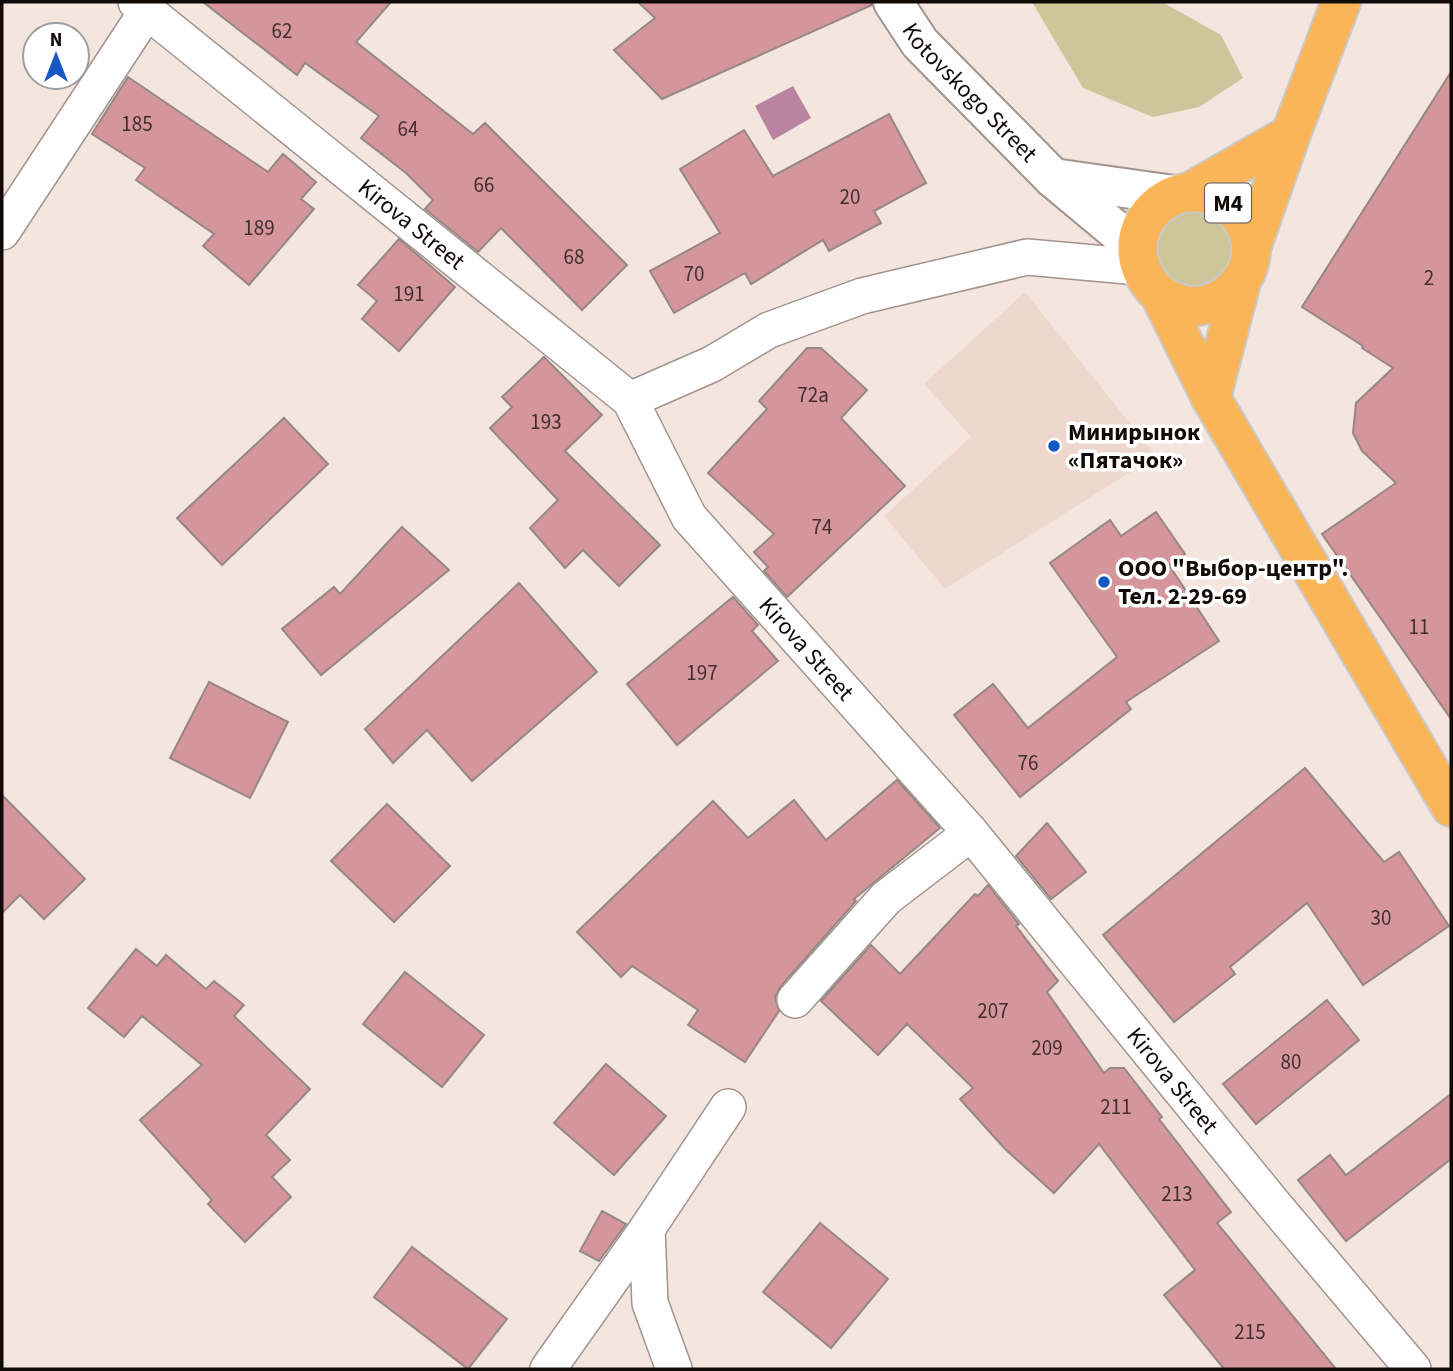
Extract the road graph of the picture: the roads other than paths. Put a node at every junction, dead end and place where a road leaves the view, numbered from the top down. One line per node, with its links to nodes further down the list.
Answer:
1 (893, 2): 5 (street, Kotovskogo Street)
2 (1341, 2): 4 (highway, M4)
3 (142, 6): 7 (street); 11 (street, Kirova Street)
4 (1291, 134): 6 (highway, M4); 8 (highway, M4)
5 (1053, 178): 6 (street, Kotovskogo Street); 9 (street, Kotovskogo Street)
6 (1182, 194): 8 (highway, M4); 9 (highway, M4)
7 (2, 232)
8 (1246, 265): 9 (highway); 10 (highway, M4)
9 (1145, 270): 10 (highway, Kotovskogo Street); 11 (street)
10 (1211, 398): 12 (highway, Kotovskogo Street)
11 (630, 400): 13 (street, Kirova Street)
12 (1451, 807)
13 (971, 833): 14 (street); 19 (street, Kirova Street)
14 (794, 1000)
15 (728, 1107): 16 (street)
16 (647, 1229): 17 (street); 18 (street)
17 (548, 1369)
18 (674, 1369)
19 (1413, 1369)

